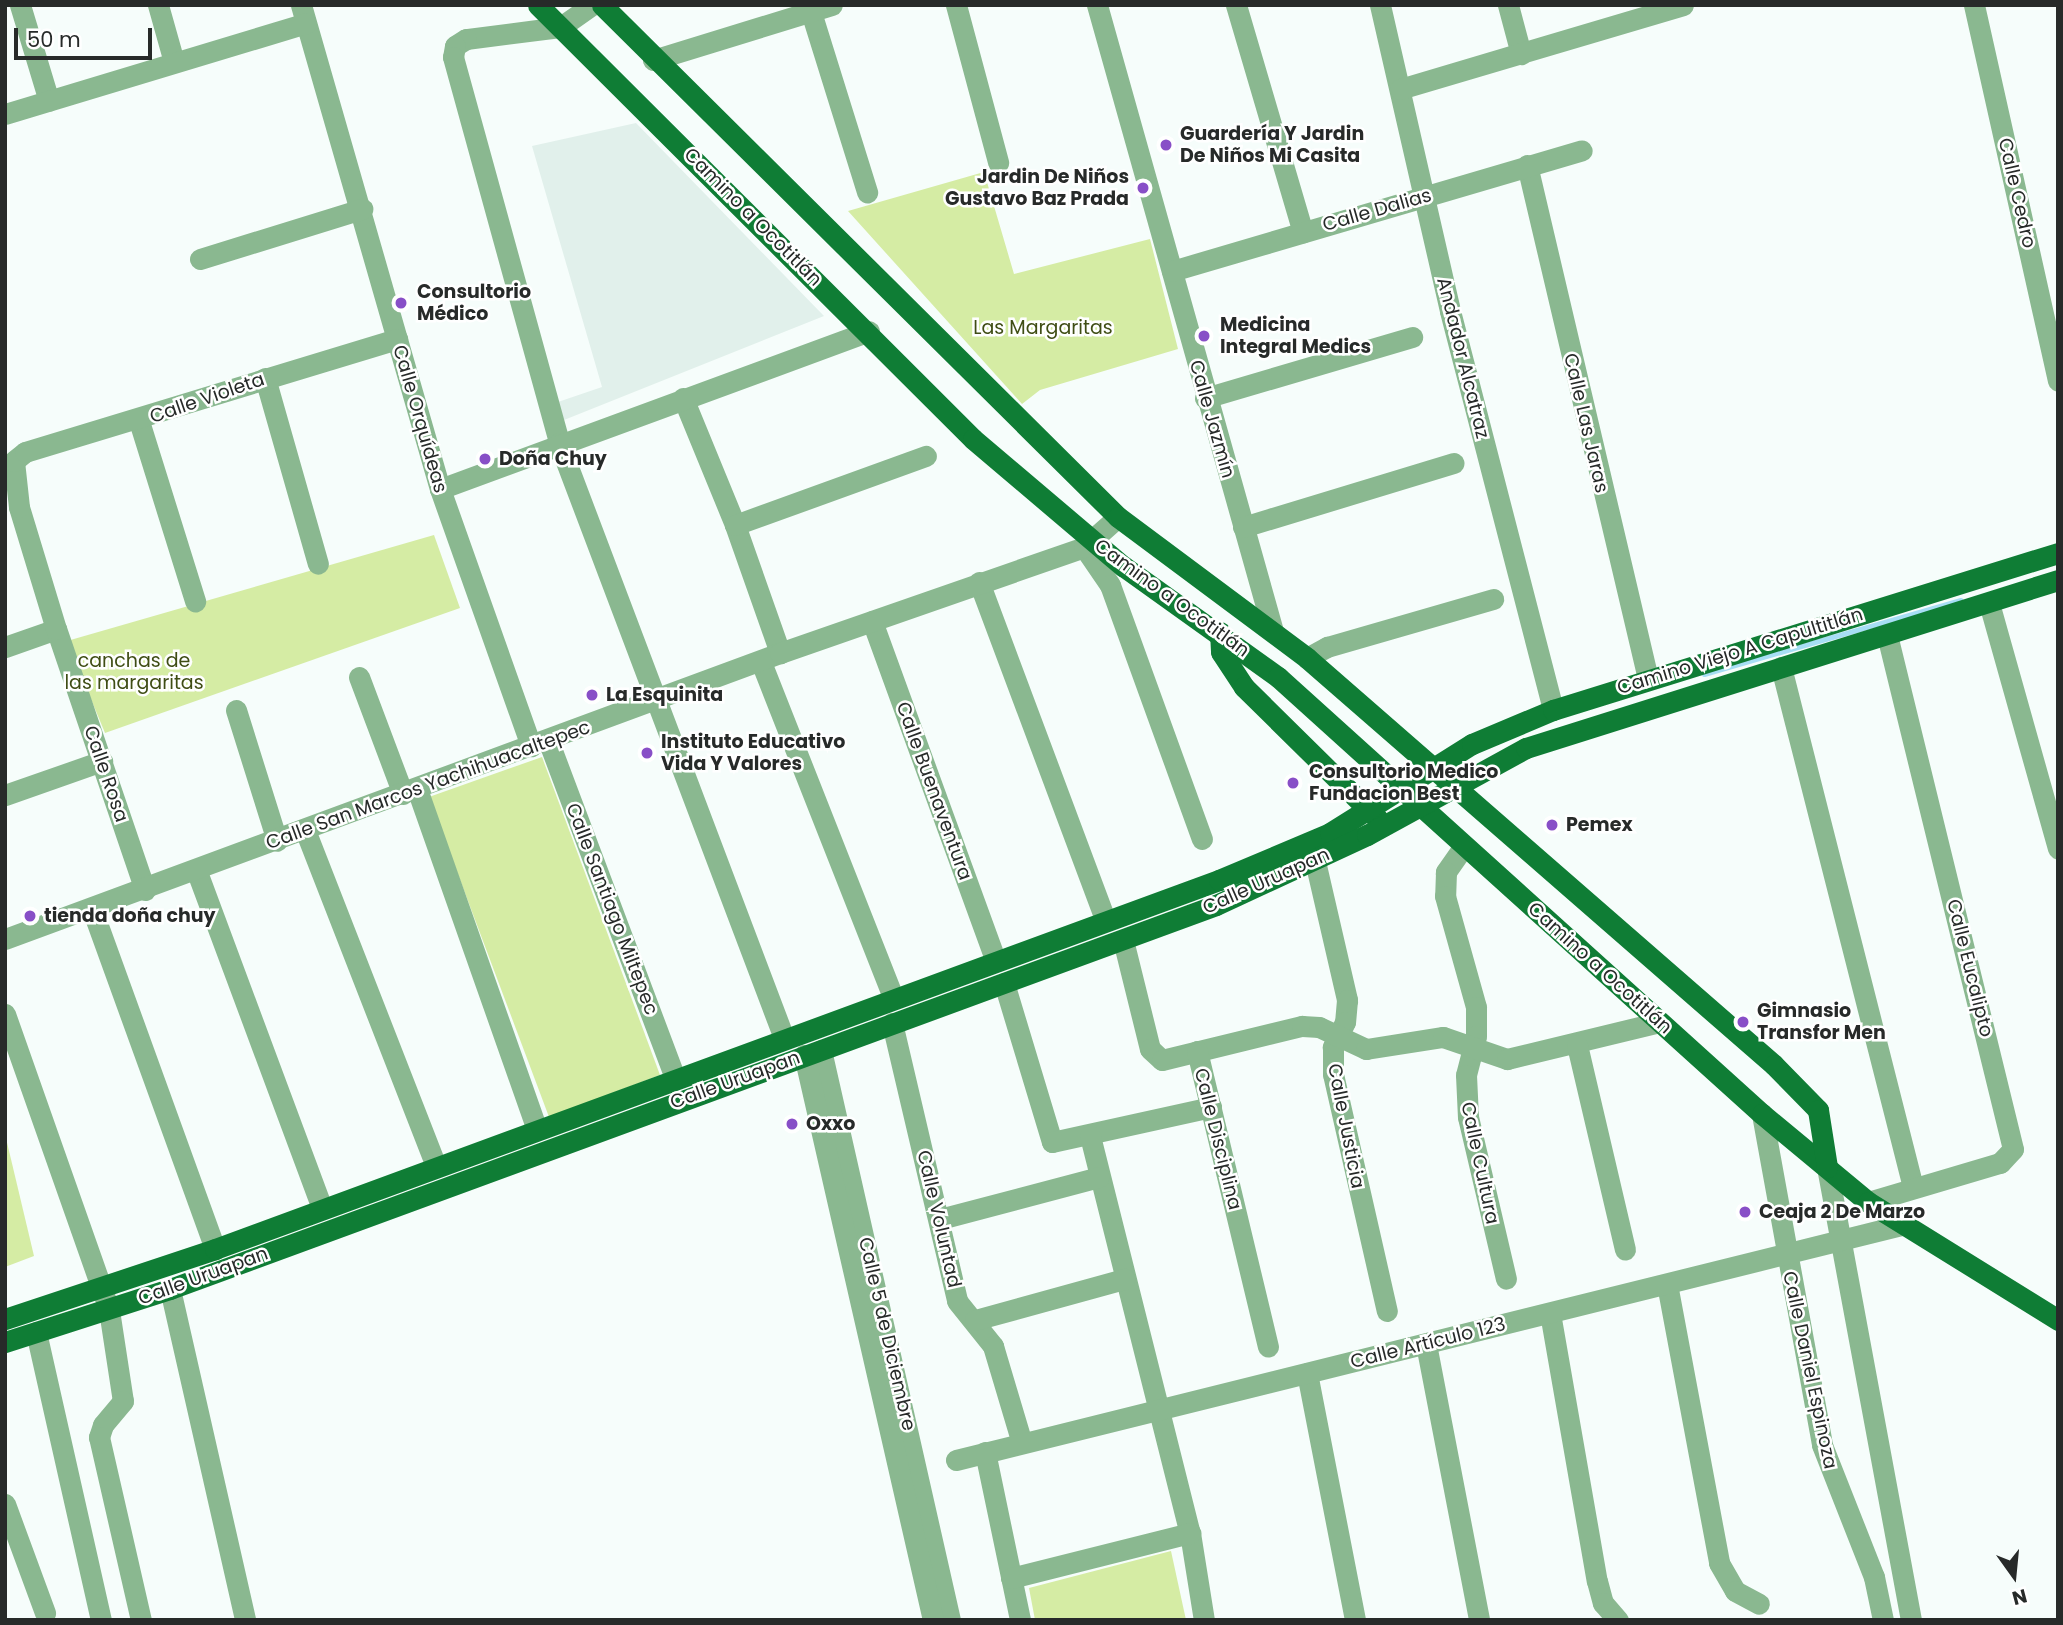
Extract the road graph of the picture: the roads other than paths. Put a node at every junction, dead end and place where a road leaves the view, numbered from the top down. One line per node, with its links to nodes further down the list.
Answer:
1 (20, 5): 22 (street)
2 (158, 5): 20 (street)
3 (538, 5): 17 (main road, Camino a Ocotitlán)
4 (592, 5): 17 (street)
5 (602, 5): 19 (main road, Camino a Ocotitlán)
6 (832, 5): 14 (street)
7 (956, 5): 25 (street)
8 (1097, 5): 32 (street, Calle Jazmín)
9 (1236, 5): 30 (street)
10 (1380, 5): 21 (street, Andador Alcatraz)
11 (1507, 5): 18 (street)
12 (1683, 5): 16 (street)
13 (1975, 5): 37 (street, Calle Cedro)
14 (811, 12): 19 (street); 27 (street)
15 (303, 14): 20 (street); 29 (street, Calle Orquídeas)
16 (1623, 15): 18 (street)
17 (560, 27): 33 (main road, Camino a Ocotitlán); 41 (street)
18 (1521, 54): 21 (street)
19 (653, 60): 47 (main road, Camino a Ocotitlán)
20 (174, 62): 22 (street)
21 (1401, 89): 28 (street, Andador Alcatraz)
22 (49, 101): 23 (street)
23 (5, 114)
24 (1582, 150): 26 (street, Calle Dalias)
25 (998, 162)
26 (1527, 165): 28 (street, Calle Dalias); 68 (street, Calle Las Jaras)
27 (867, 192)
28 (1424, 197): 30 (street, Calle Dalias); 71 (street, Andador Alcatraz)
29 (362, 209): 31 (street); 35 (street, Calle Orquídeas)
30 (1303, 232): 32 (street, Calle Dalias)
31 (200, 259)
32 (1172, 271): 39 (street, Calle Jazmín)
33 (869, 331): 38 (street); 50 (main road, Camino a Ocotitlán)
34 (1412, 337): 39 (street)
35 (397, 339): 36 (street, Calle Violeta); 45 (street, Calle Orquídeas)
36 (265, 378): 40 (street, Calle Violeta); 52 (street)
37 (2058, 381)
38 (683, 398): 41 (street); 48 (street)
39 (1205, 398): 49 (street, Calle Jazmín)
40 (139, 421): 43 (street, Calle Violeta); 56 (street)
41 (559, 443): 45 (street); 69 (street)
42 (926, 456): 48 (street)
43 (17, 457): 46 (street, Calle Rosa)
44 (1453, 463): 49 (street)
45 (440, 489): 72 (street, Calle Orquídeas)
46 (12, 509): 59 (street, Calle Rosa)
47 (1118, 517): 50 (street, Calle San Marcos Yachihuacaltepec); 60 (main road, Camino a Ocotitlán)
48 (735, 525): 64 (street)
49 (1243, 527): 60 (street, Calle Jazmín)
50 (1088, 543): 54 (street, Calle San Marcos Yachihuacaltepec); 61 (main road, Camino a Ocotitlán); 83 (street)
51 (2058, 553): 68 (main road, Camino Viejo A Capultitlán)
52 (318, 564)
53 (2058, 580): 57 (main road, Camino Viejo A Capultitlán)
54 (979, 582): 58 (street, Calle San Marcos Yachihuacaltepec); 91 (street)
55 (1493, 599): 65 (street)
56 (195, 601)
57 (1989, 603): 62 (main road, Camino Viejo A Capultitlán); 86 (street)
58 (872, 621): 64 (street, Calle San Marcos Yachihuacaltepec); 94 (street, Calle Buenaventura)
59 (56, 629): 63 (street); 73 (street, Calle Rosa)
60 (1272, 631): 65 (main road, Camino a Ocotitlán)
61 (1220, 632): 75 (main road, Camino a Ocotitlán); 80 (main road)
62 (1887, 635): 66 (main road, Camino Viejo A Capultitlán); 114 (street, Calle Eucalipto)
63 (5, 647)
64 (770, 658): 69 (street, Calle San Marcos Yachihuacaltepec); 96 (street)
65 (1307, 658): 74 (main road, Camino a Ocotitlán)
66 (1781, 667): 76 (main road, Camino Viejo A Capultitlán); 114 (street)
67 (359, 677): 77 (street)
68 (1648, 679): 71 (main road, Camino Viejo A Capultitlán)
69 (657, 701): 72 (street, Calle San Marcos Yachihuacaltepec); 101 (street)
70 (236, 709): 84 (street)
71 (1553, 710): 74 (main road, Camino Viejo A Capultitlán)
72 (540, 743): 77 (street, Calle San Marcos Yachihuacaltepec); 106 (street, Calle Santiago Miltepec)
73 (102, 761): 78 (street); 89 (street, Calle Rosa)
74 (1432, 769): 75 (main road, Calle Uruapan); 76 (main road, Camino a Ocotitlán)
75 (1404, 787): 79 (main road, Camino a Ocotitlán); 80 (main road, Calle Uruapan)
76 (1452, 788): 79 (main road, Calle Uruapan); 112 (main road, Camino a Ocotitlán)
77 (410, 792): 82 (street, Calle San Marcos Yachihuacaltepec); 109 (street)
78 (5, 795)
79 (1421, 805): 81 (main road, Calle Uruapan); 85 (main road, Camino a Ocotitlán)
80 (1368, 810): 81 (main road); 91 (main road, Calle Uruapan)
81 (1385, 825): 87 (main road, Calle Uruapan)
82 (305, 830): 84 (street, Calle San Marcos Yachihuacaltepec); 111 (street)
83 (1202, 839)
84 (277, 841): 88 (street, Calle San Marcos Yachihuacaltepec)
85 (1464, 846): 98 (main road, Camino a Ocotitlán); 103 (street, Calle Cultura)
86 (2058, 849)
87 (1315, 861): 93 (main road, Calle Uruapan); 100 (street, Calle Justicia)
88 (197, 872): 89 (street, Calle San Marcos Yachihuacaltepec); 116 (street)
89 (145, 890): 90 (street, Calle San Marcos Yachihuacaltepec)
90 (92, 909): 92 (street, Calle San Marcos Yachihuacaltepec); 120 (street)
91 (1106, 920): 94 (main road, Calle Uruapan)
92 (5, 939)
93 (1124, 940): 95 (main road, Calle Uruapan); 104 (street, Calle Disciplina)
94 (996, 961): 96 (main road, Calle Uruapan)
95 (1004, 984): 99 (main road, Calle Uruapan); 110 (street)
96 (893, 997): 101 (main road, Calle Uruapan)
97 (5, 1014): 126 (street)
98 (1660, 1022): 102 (street); 108 (main road, Camino a Ocotitlán)
99 (892, 1023): 105 (main road, Calle Uruapan); 117 (street, Calle Voluntad)
100 (1339, 1036): 103 (street); 104 (street); 129 (street, Calle Justicia)
101 (784, 1038): 106 (main road, Calle Uruapan)
102 (1577, 1045): 103 (street); 121 (street)
103 (1472, 1049): 124 (street, Calle Cultura)
104 (1197, 1051): 107 (street, Calle Disciplina)
105 (812, 1052): 127 (main road, Calle Uruapan); 151 (street, Calle 5 de Diciembre); 152 (street, Calle 5 de Diciembre)
106 (675, 1078): 109 (main road, Calle Uruapan)
107 (1210, 1107): 110 (street); 137 (street, Calle Disciplina)
108 (1762, 1114): 112 (main road, Camino a Ocotitlán); 122 (street, Calle Daniel Espinoza)
109 (537, 1129): 111 (main road, Calle Uruapan)
110 (1090, 1136): 113 (street)
111 (436, 1166): 116 (main road, Calle Uruapan)
112 (1827, 1167): 115 (main road, Camino a Ocotitlán); 119 (street)
113 (1099, 1177): 117 (street); 123 (street)
114 (1913, 1187): 115 (street, Calle Eucalipto)
115 (1868, 1202): 118 (main road, Camino a Ocotitlán)
116 (321, 1209): 120 (main road, Calle Uruapan)
117 (940, 1219): 132 (street, Calle Voluntad)
118 (1901, 1225): 119 (street, Calle Artículo 123); 133 (main road, Camino a Ocotitlán)
119 (1842, 1239): 122 (street, Calle Artículo 123); 159 (street)
120 (215, 1249): 126 (main road, Calle Uruapan)
121 (1625, 1249)
122 (1786, 1254): 125 (street, Calle Artículo 123); 158 (street, Calle Daniel Espinoza)
123 (1125, 1279): 132 (street); 139 (street)
124 (1506, 1279)
125 (1667, 1284): 130 (street, Calle Artículo 123); 146 (street)
126 (102, 1288): 128 (street); 131 (main road, Calle Uruapan)
127 (170, 1289): 128 (main road, Calle Uruapan); 150 (street)
128 (108, 1310): 134 (main road, Calle Uruapan); 149 (street)
129 (1387, 1311)
130 (1550, 1313): 136 (street, Calle Artículo 123); 157 (street)
131 (5, 1320)
132 (975, 1320): 140 (street, Calle Voluntad)
133 (2058, 1320)
134 (36, 1332): 135 (main road, Calle Uruapan); 148 (street)
135 (5, 1342)
136 (1426, 1343): 138 (street, Calle Artículo 123); 156 (street)
137 (1268, 1347)
138 (1307, 1373): 139 (street, Calle Artículo 123); 155 (street)
139 (1160, 1410): 140 (street, Calle Artículo 123); 144 (street)
140 (1022, 1443): 141 (street, Calle Artículo 123)
141 (985, 1452): 142 (street, Calle Artículo 123); 145 (street)
142 (956, 1460)
143 (5, 1504): 147 (street)
144 (1190, 1533): 145 (street); 154 (street)
145 (1012, 1578): 153 (street)
146 (1759, 1604)
147 (45, 1613)
148 (101, 1620)
149 (141, 1620)
150 (245, 1620)
151 (933, 1620)
152 (950, 1620)
153 (1020, 1620)
154 (1205, 1620)
155 (1355, 1620)
156 (1479, 1620)
157 (1618, 1620)
158 (1883, 1620)
159 (1911, 1620)

